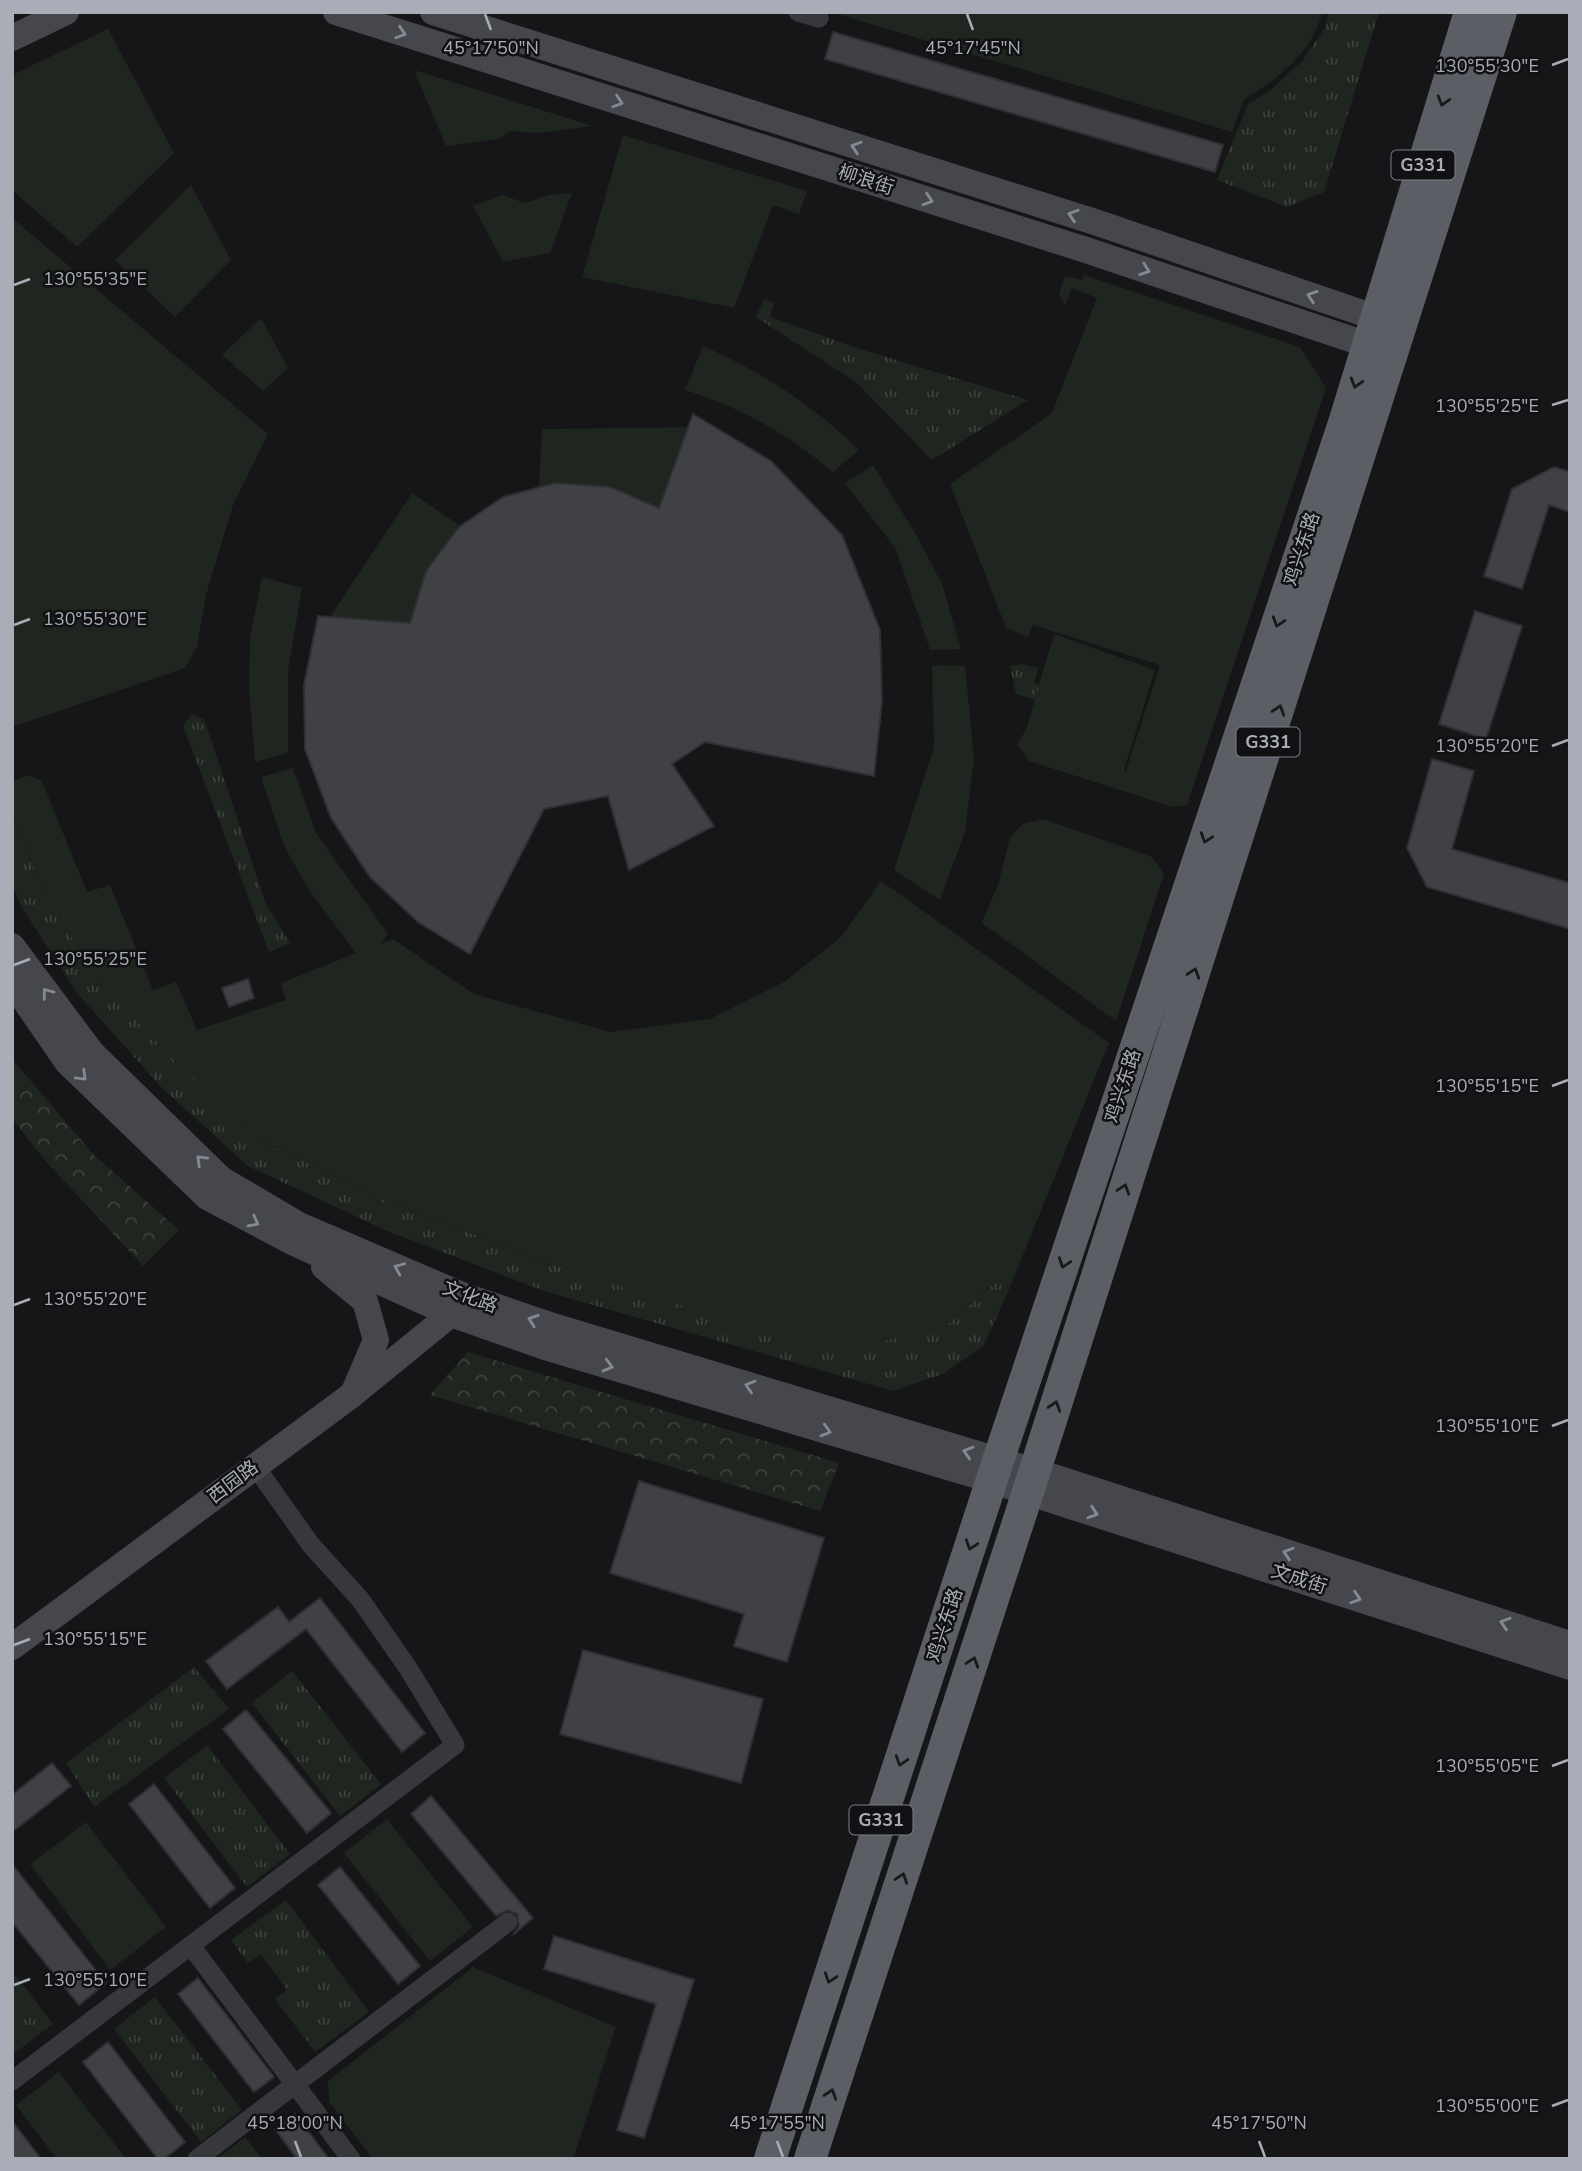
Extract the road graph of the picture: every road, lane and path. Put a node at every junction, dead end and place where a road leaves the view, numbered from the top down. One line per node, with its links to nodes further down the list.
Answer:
1 (66, 12): 8 (main road)
2 (336, 12): 9 (main road, 柳浪街, one-way to 9)
3 (433, 12): 9 (main road, 柳浪街, one-way to 3)
4 (798, 12): 7 (street)
5 (1470, 12): 9 (highway, 鸡兴东路 / G331, one-way to 9)
6 (1501, 12): 9 (highway, 鸡兴东路 / G331)
7 (819, 18)
8 (12, 38)
9 (1380, 335): 16 (highway, 鸡兴东路 / G331, one-way to 16); 17 (highway, 鸡兴东路 / G331, one-way to 9)
10 (12, 946): 16 (main road, 文化路, one-way to 10)
11 (12, 982): 12 (main road, 文化路, one-way to 12)
12 (294, 1243): 13 (main road, 文化路); 14 (main road)
13 (451, 1314): 14 (main road, 西园路); 16 (main road, 文化路, one-way to 16)
14 (352, 1394): 15 (main road, 西园路)
15 (255, 1466): 19 (main road, 西园路); 22 (street)
16 (995, 1471): 17 (main road, 文化路); 27 (highway, 鸡兴东路 / G331, one-way to 27)
17 (1031, 1482): 18 (main road, 文成街, one-way to 17); 20 (main road, 文成街, one-way to 20); 28 (highway, 鸡兴东路 / G331, one-way to 17)
18 (1570, 1644)
19 (12, 1647)
20 (1570, 1667)
21 (508, 1922): 24 (street)
22 (191, 1946): 23 (street); 24 (street)
23 (12, 2081)
24 (296, 2084): 25 (street); 26 (street)
25 (197, 2159)
26 (351, 2159)
27 (770, 2159)
28 (810, 2159)

